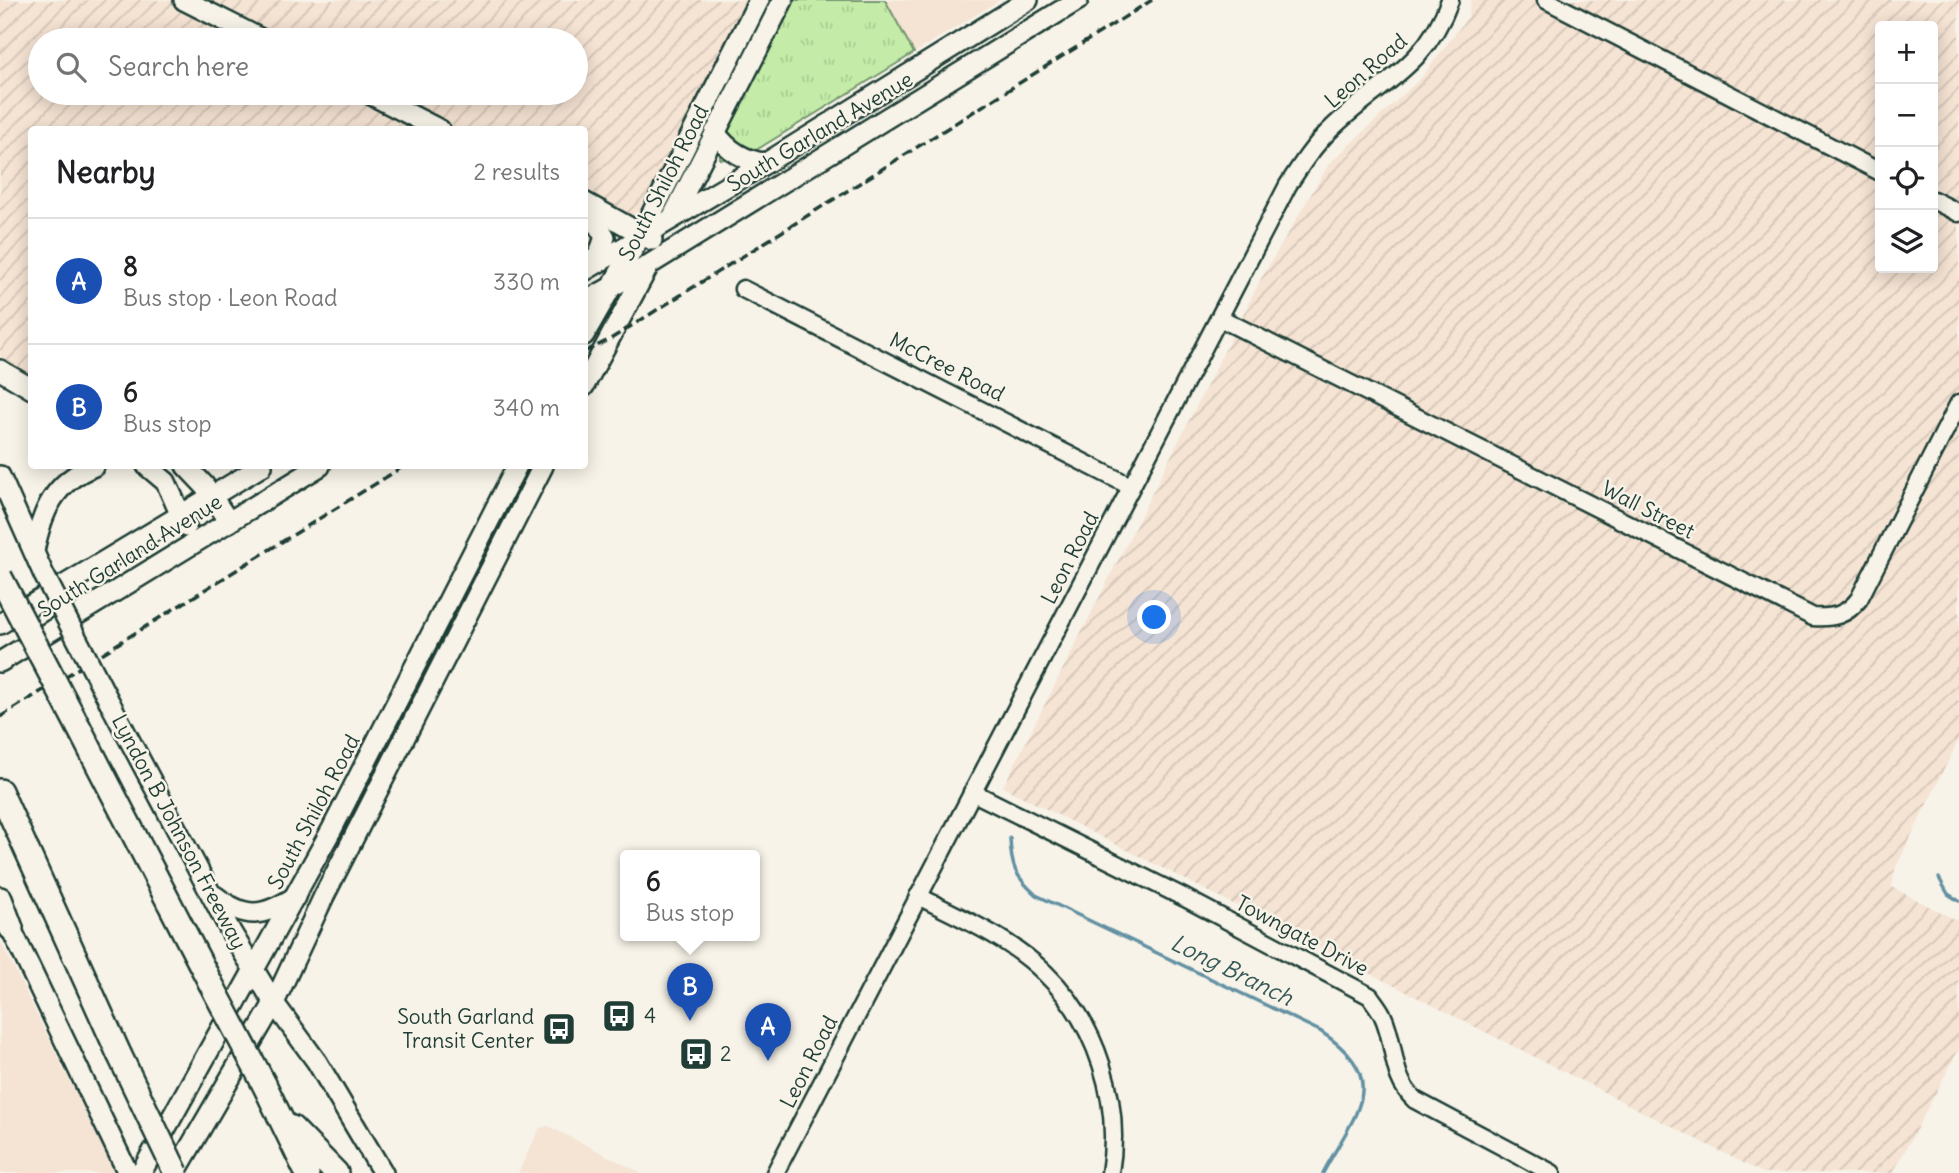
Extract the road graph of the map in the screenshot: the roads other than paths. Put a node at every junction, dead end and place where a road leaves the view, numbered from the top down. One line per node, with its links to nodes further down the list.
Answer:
1 (184, 0): 8 (main road)
2 (759, 0): 19 (main road, South Shiloh Road)
3 (783, 0): 11 (main road, South Shiloh Road)
4 (1028, 0): 12 (main road, South Garland Avenue)
5 (1078, 0): 20 (main road, South Garland Avenue)
6 (1450, 0): 27 (street, Leon Road)
7 (1546, 0): 13 (street)
8 (239, 28)
9 (391, 105): 10 (main road)
10 (432, 126)
11 (715, 132): 12 (main road); 18 (main road, South Shiloh Road)
12 (766, 163): 18 (main road, South Garland Avenue)
13 (1875, 169)
14 (1938, 202): 17 (street)
15 (588, 205): 19 (main road)
16 (588, 208): 22 (main road)
17 (1959, 213)
18 (672, 219): 19 (main road, South Garland Avenue); 20 (main road, South Shiloh Road)
19 (641, 235): 20 (main road); 23 (main road, South Garland Avenue); 24 (main road, South Shiloh Road)
20 (666, 247): 21 (main road, South Garland Avenue)
21 (650, 264): 24 (main road, South Garland Avenue); 30 (main road, South Shiloh Road)
22 (588, 266)
23 (588, 268)
24 (610, 289): 26 (main road, South Garland Avenue); 28 (main road, South Shiloh Road)
25 (743, 289): 41 (street, McCree Road)
26 (588, 300)
27 (1220, 318): 32 (street, Wall Street); 41 (street, Leon Road)
28 (588, 328)
29 (0, 370): 31 (main road)
30 (588, 379)
31 (28, 387)
32 (1959, 403)
33 (88, 469): 46 (main road)
34 (152, 469): 43 (main road)
35 (189, 469): 42 (main road)
36 (257, 469): 42 (main road, South Garland Avenue)
37 (315, 469): 44 (main road, South Garland Avenue)
38 (515, 469): 49 (main road, South Shiloh Road)
39 (541, 469): 51 (main road)
40 (0, 476): 46 (main road, Lyndon B Johnson Freeway)
41 (1130, 486): 52 (street, Leon Road)
42 (212, 496): 43 (main road, South Garland Avenue); 44 (main road)
43 (176, 508): 45 (main road); 48 (main road, South Garland Avenue)
44 (229, 522): 45 (main road, South Garland Avenue)
45 (193, 543): 50 (main road, South Garland Avenue)
46 (34, 551): 56 (main road, Lyndon B Johnson Freeway, bridge)
47 (0, 577): 64 (highway, Lyndon B Johnson Freeway, bridge)
48 (0, 624)
49 (431, 633): 51 (main road); 54 (main road, South Shiloh Road)
50 (0, 662)
51 (425, 697): 55 (main road)
52 (972, 792): 57 (street, Leon Road); 73 (street, Towngate Drive)
53 (1, 794): 67 (highway, bridge)
54 (332, 829): 55 (main road); 58 (main road, South Shiloh Road)
55 (353, 839): 63 (main road)
56 (211, 893): 58 (main road); 62 (main road, Lyndon B Johnson Freeway)
57 (918, 895): 71 (street, Leon Road); 72 (street)
58 (295, 896): 62 (main road, South Shiloh Road)
59 (0, 899): 61 (highway)
60 (0, 906): 61 (main road)
61 (11, 928): 65 (main road)
62 (255, 972): 63 (main road, Lyndon B Johnson Freeway); 66 (main road, South Shiloh Road)
63 (274, 1003): 67 (main road); 70 (main road, Lyndon B Johnson Freeway)
64 (278, 1113): 68 (highway, Lyndon B Johnson Freeway); 69 (highway)
65 (128, 1173)
66 (141, 1173)
67 (176, 1173)
68 (307, 1173)
69 (336, 1173)
70 (383, 1173)
71 (775, 1173)
72 (1110, 1173)
73 (1552, 1173)

